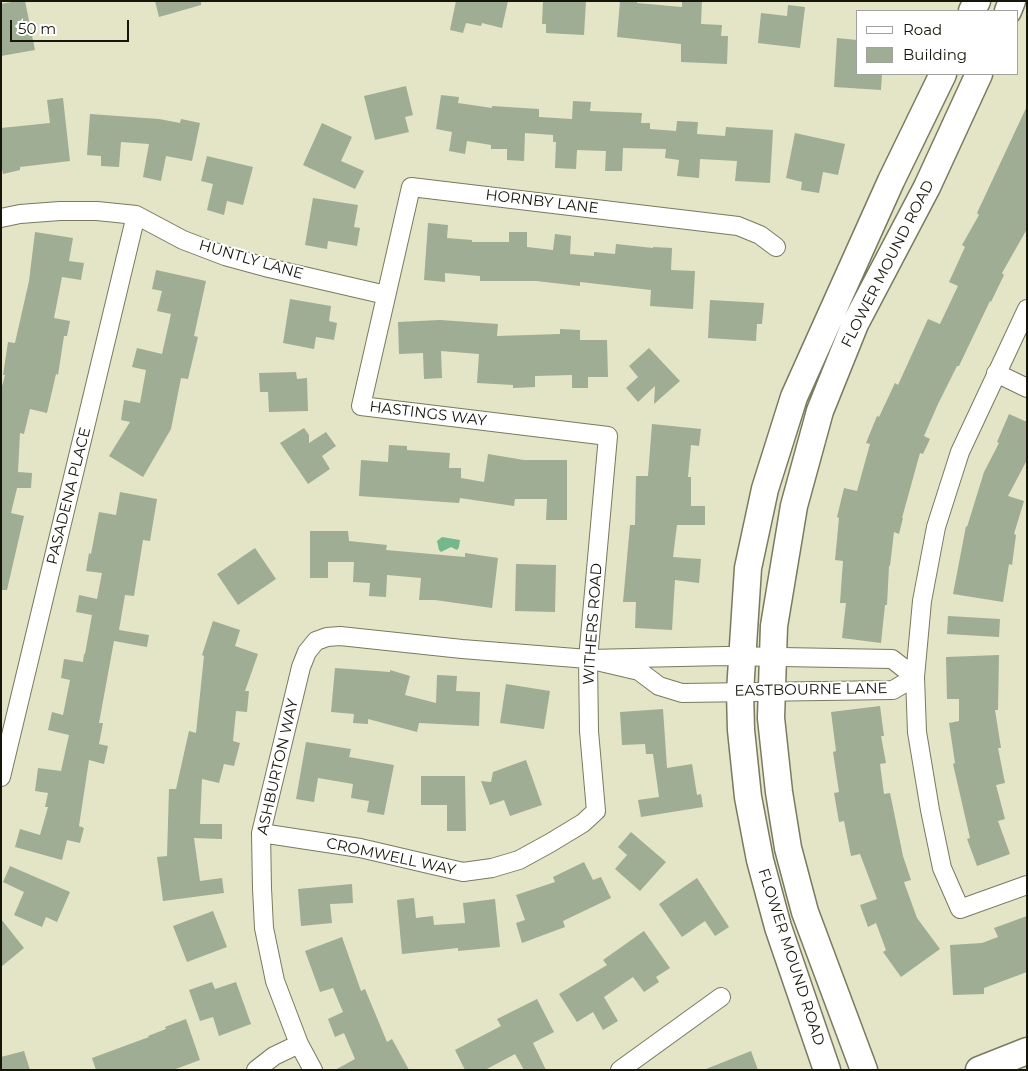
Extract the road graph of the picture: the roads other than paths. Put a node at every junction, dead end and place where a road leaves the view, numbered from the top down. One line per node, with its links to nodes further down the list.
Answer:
1 (943, 75): 11 (main road, FLOWER MOUND ROAD)
2 (979, 75): 12 (main road, FLOWER MOUND ROAD)
3 (136, 215): 4 (street, HUNTLY LANE); 6 (street, HUNTLY LANE); 18 (street, PASADENA PLACE)
4 (1, 218)
5 (776, 248): 6 (street, HORNBY LANE)
6 (386, 294): 10 (street, HASTINGS WAY)
7 (1027, 309): 8 (street)
8 (996, 373): 9 (street); 15 (street)
9 (1027, 388)
10 (608, 436): 13 (street, WITHERS ROAD)
11 (743, 657): 12 (street, EASTBOURNE LANE); 13 (street, EASTBOURNE LANE); 16 (main road, FLOWER MOUND ROAD)
12 (773, 658): 15 (street, EASTBOURNE LANE); 17 (main road, FLOWER MOUND ROAD)
13 (588, 659): 14 (street, EASTBOURNE LANE); 16 (street, EASTBOURNE LANE); 19 (street, WITHERS ROAD)
14 (301, 667): 20 (street, ASHBURTON WAY)
15 (915, 677): 17 (street, EASTBOURNE LANE); 21 (street)
16 (740, 692): 17 (street, EASTBOURNE LANE); 28 (main road, FLOWER MOUND ROAD)
17 (771, 692): 29 (main road, FLOWER MOUND ROAD)
18 (1, 777)
19 (596, 811): 20 (street, CROMWELL WAY)
20 (261, 833): 23 (street, ASHBURTON WAY)
21 (1027, 885)
22 (721, 997): 27 (street)
23 (299, 1044): 25 (street); 26 (street, ASHBURTON WAY)
24 (1027, 1051): 30 (main road)
25 (256, 1070)
26 (313, 1070)
27 (620, 1070)
28 (827, 1070)
29 (864, 1070)
30 (979, 1070)

